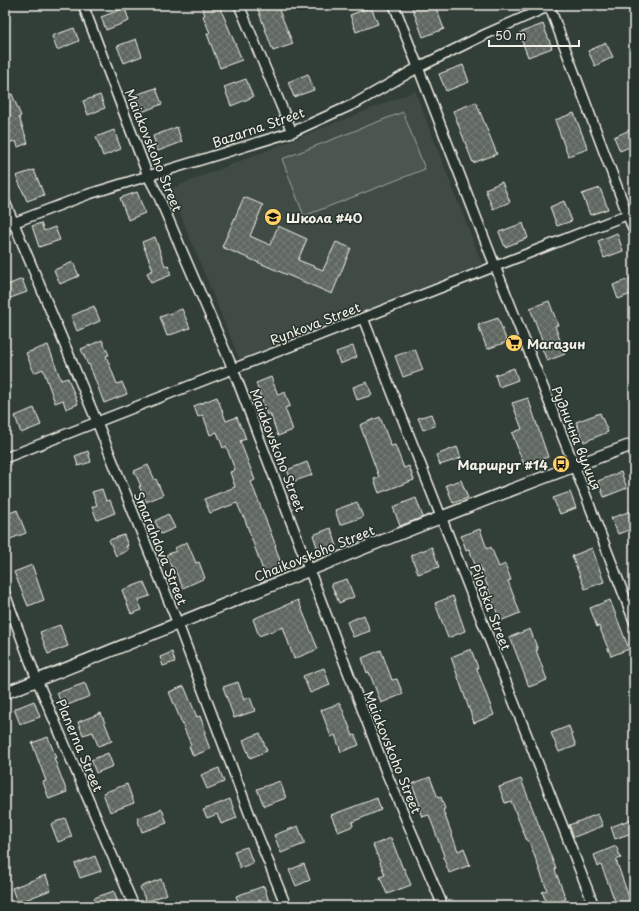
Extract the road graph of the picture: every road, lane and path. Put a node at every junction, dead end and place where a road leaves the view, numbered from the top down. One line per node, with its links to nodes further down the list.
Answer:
1 (83, 5): 7 (street, Maiakovskoho Street)
2 (239, 5): 6 (street)
3 (394, 5): 5 (street, Руднична вулиця)
4 (550, 5): 5 (street, Bazarna Street); 9 (street)
5 (419, 67): 6 (street, Bazarna Street); 12 (street, Руднична вулиця)
6 (292, 132): 7 (street, Bazarna Street)
7 (148, 176): 10 (street, Bazarna Street); 14 (street, Maiakovskoho Street)
8 (5, 202): 10 (street, Smarahdova Street)
9 (631, 213): 11 (street); 12 (street, Rynkova Street)
10 (9, 225): 15 (street, Smarahdova Street)
11 (634, 232)
12 (495, 266): 13 (street, Rynkova Street); 18 (street, Руднична вулиця)
13 (363, 318): 14 (street, Rynkova Street); 19 (street, Pilotska Street)
14 (233, 369): 15 (street, Rynkova Street); 20 (street, Maiakovskoho Street)
15 (97, 422): 17 (street, Rynkova Street); 23 (street, Smarahdova Street)
16 (634, 444): 18 (street, Chaikovskoho Street)
17 (5, 458)
18 (574, 465): 19 (street, Chaikovskoho Street); 22 (street, Руднична вулиця)
19 (442, 518): 20 (street, Chaikovskoho Street); 29 (street, Pilotska Street)
20 (309, 569): 23 (street, Chaikovskoho Street); 28 (street, Maiakovskoho Street)
21 (5, 594): 24 (street, Planerna Street)
22 (634, 621)
23 (178, 624): 24 (street, Chaikovskoho Street); 27 (street, Smarahdova Street)
24 (37, 680): 25 (street, Chaikovskoho Street); 26 (street, Planerna Street)
25 (5, 693)
26 (134, 906)
27 (286, 906)
28 (443, 906)
29 (594, 906)

